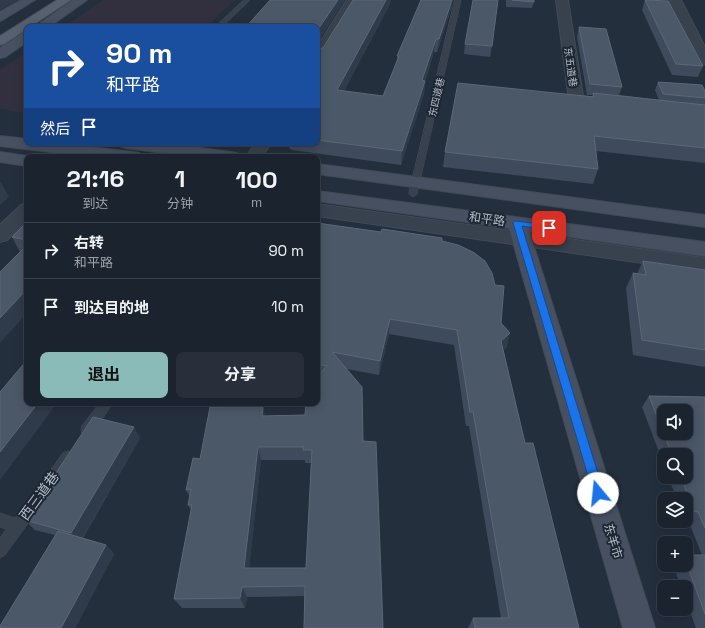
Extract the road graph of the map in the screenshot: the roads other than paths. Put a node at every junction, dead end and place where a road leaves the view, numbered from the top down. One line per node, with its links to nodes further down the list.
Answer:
1 (29, 0): 10 (main road)
2 (46, 0): 15 (main road)
3 (65, 0): 11 (main road)
4 (81, 0): 12 (main road)
5 (247, 0): 13 (lane)
6 (353, 0): 18 (street)
7 (458, 0): 35 (lane, 东四道巷)
8 (562, 0): 21 (street, 东五道巷)
9 (675, 0): 20 (street)
10 (0, 17)
11 (27, 24)
12 (45, 24)
13 (221, 24)
14 (24, 26): 17 (main road)
15 (0, 28)
16 (24, 38): 19 (main road)
17 (0, 41)
18 (320, 52)
19 (0, 54)
20 (705, 60)
21 (614, 104)
22 (0, 127): 23 (main road)
23 (24, 131)
24 (0, 141): 25 (main road)
25 (24, 143)
26 (73, 146): 28 (main road)
27 (148, 146): 30 (main road)
28 (88, 147): 29 (main road)
29 (120, 154)
30 (208, 154)
31 (0, 158): 32 (main road)
32 (24, 161)
33 (320, 170): 35 (main road)
34 (320, 182): 35 (main road, 和平路)
35 (414, 188): 39 (main road); 41 (main road, 和平路)
36 (320, 197): 40 (main road, 和平路)
37 (320, 210): 40 (street)
38 (24, 212): 42 (street)
39 (705, 221)
40 (520, 231): 43 (main road, 和平路); 44 (street); 49 (main road, 东羊市)
41 (705, 233)
42 (0, 236)
43 (705, 249)
44 (705, 265)
45 (105, 406): 47 (lane, 西三道巷)
46 (0, 520): 47 (lane)
47 (17, 526): 48 (lane, 西三道巷)
48 (0, 550)
49 (639, 628)

